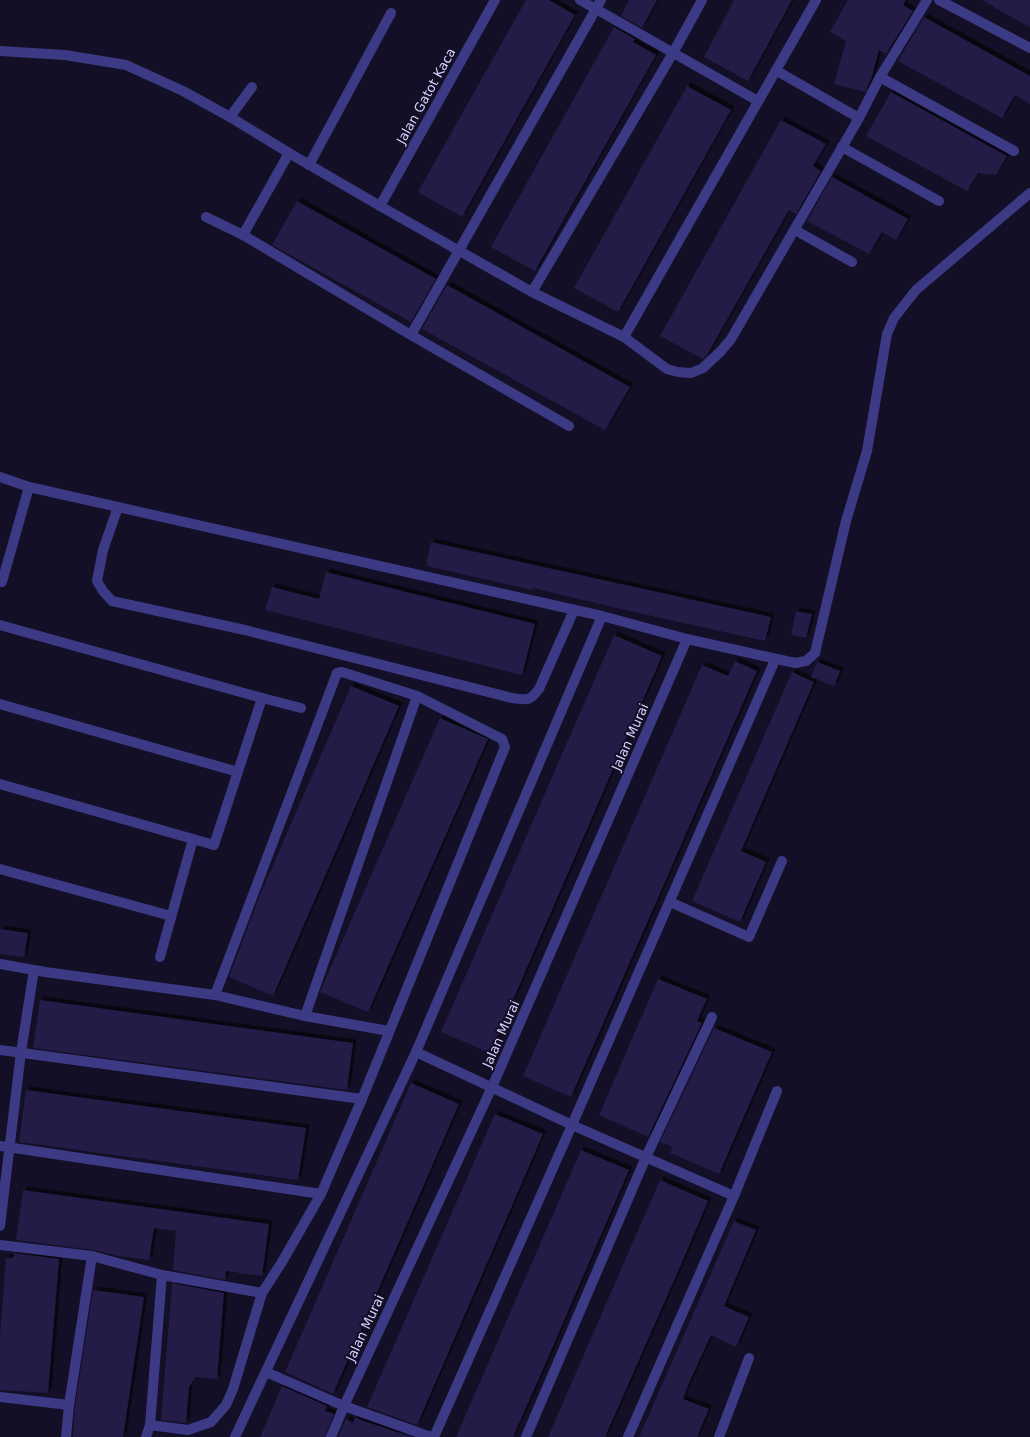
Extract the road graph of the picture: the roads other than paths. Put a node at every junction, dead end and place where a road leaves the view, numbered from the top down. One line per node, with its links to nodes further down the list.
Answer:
1 (495, 0): 25 (street, Jalan Gatot Kaca)
2 (580, 0): 8 (street)
3 (601, 0): 8 (street)
4 (702, 0): 12 (street)
5 (816, 0): 13 (street)
6 (928, 0): 14 (street)
7 (939, 0): 10 (street)
8 (596, 9): 12 (street); 29 (street)
9 (391, 13): 22 (street)
10 (1030, 48)
11 (0, 51): 17 (street)
12 (674, 53): 16 (street); 31 (street)
13 (777, 71): 16 (street); 18 (street)
14 (880, 77): 18 (street); 20 (street)
15 (252, 86): 17 (street)
16 (758, 101): 33 (street)
17 (230, 117): 21 (street)
18 (859, 118): 19 (street)
19 (842, 147): 24 (street); 27 (street)
20 (1014, 151)
21 (289, 153): 22 (street); 28 (street)
22 (309, 165): 25 (street)
23 (1030, 193): 43 (street)
24 (939, 201)
25 (380, 206): 29 (street)
26 (206, 217): 28 (street)
27 (795, 230): 30 (street); 33 (street)
28 (242, 235): 32 (street)
29 (459, 250): 31 (street); 32 (street)
30 (852, 262)
31 (532, 292): 33 (street)
32 (411, 335): 34 (street)
33 (624, 337)
34 (569, 426)
35 (0, 476): 36 (street)
36 (30, 487): 37 (street); 38 (street)
37 (118, 507): 39 (street); 39 (street)
38 (2, 582)
39 (574, 610): 40 (street)
40 (602, 616): 42 (street); 64 (street)
41 (0, 625): 45 (street)
42 (687, 639): 43 (street); 65 (street, Jalan Murai)
43 (775, 660): 53 (street)
44 (417, 696): 58 (street); 59 (street); 61 (street)
45 (262, 698): 47 (street); 48 (street)
46 (0, 704): 48 (street)
47 (301, 708)
48 (238, 772): 50 (street)
49 (0, 784): 50 (street)
50 (193, 839): 54 (street)
51 (782, 861): 53 (street)
52 (0, 869): 54 (street)
53 (670, 902): 68 (street)
54 (171, 916): 55 (street)
55 (160, 957)
56 (0, 964): 57 (street)
57 (34, 970): 58 (street); 63 (street)
58 (215, 996): 59 (street)
59 (305, 1016): 61 (street)
60 (712, 1017): 70 (street)
61 (389, 1030): 67 (street)
62 (0, 1050): 63 (street)
63 (21, 1052): 67 (street); 69 (street)
64 (416, 1052): 65 (street); 79 (street)
65 (492, 1087): 68 (street); 82 (street, Jalan Murai)
66 (777, 1091): 72 (street)
67 (362, 1099): 71 (street)
68 (572, 1125): 70 (street); 88 (street)
69 (5, 1147): 71 (street); 73 (street)
70 (646, 1157): 72 (street); 89 (street)
71 (321, 1194): 77 (street)
72 (734, 1196): 90 (street)
73 (0, 1226)
74 (0, 1245): 75 (street)
75 (92, 1256): 76 (street); 81 (street)
76 (162, 1275): 77 (street); 83 (street)
77 (262, 1293): 83 (street)
78 (749, 1358): 91 (street)
79 (266, 1372): 82 (street); 86 (street)
80 (0, 1397): 81 (street)
81 (69, 1405): 84 (street)
82 (344, 1406): 87 (street, Jalan Murai); 88 (street)
83 (150, 1426): 85 (street)
84 (66, 1437)
85 (146, 1437)
86 (235, 1437)
87 (331, 1437)
88 (432, 1437)
89 (526, 1437)
90 (628, 1437)
91 (719, 1437)

